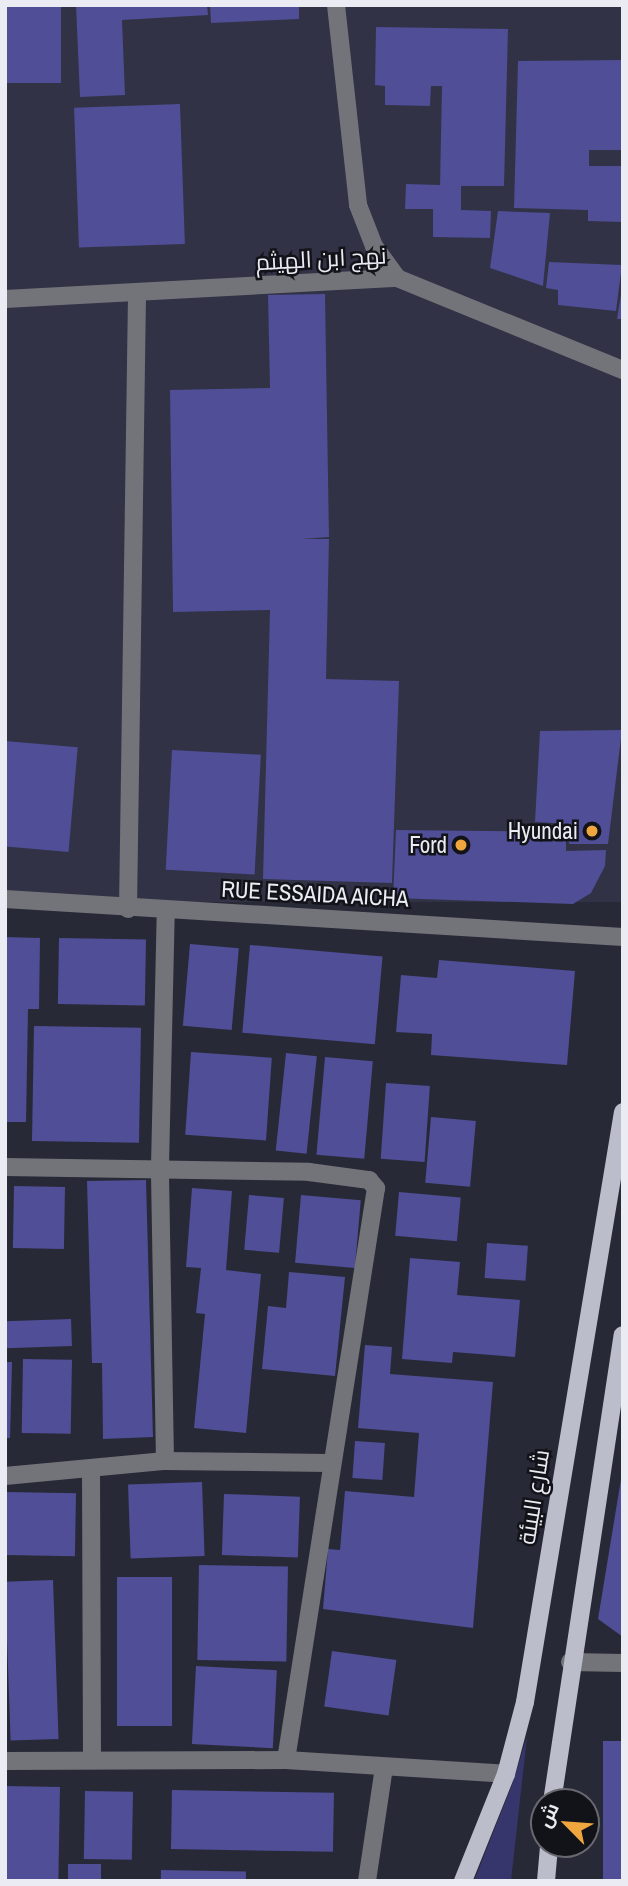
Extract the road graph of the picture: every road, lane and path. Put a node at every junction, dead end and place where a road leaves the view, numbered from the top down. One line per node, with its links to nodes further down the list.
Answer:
1 (336, 5): 2 (street)
2 (397, 278): 3 (street, نهج ابن الهيثم); 5 (street, نهج ابن الهيثم)
3 (137, 294): 4 (street, نهج ابن الهيثم); 7 (street)
4 (5, 299)
5 (623, 370)
6 (5, 899): 7 (street, RUE ESSAIDA AICHA)
7 (128, 909): 8 (street, RUE ESSAIDA AICHA)
8 (166, 910): 9 (street, RUE ESSAIDA AICHA); 11 (street)
9 (623, 937)
10 (623, 1112): 25 (main road, شارع البيئة)
11 (160, 1166): 12 (street); 15 (street); 16 (street)
12 (5, 1167)
13 (623, 1335): 14 (main road)
14 (616, 1407): 19 (main road)
15 (165, 1461): 16 (street); 17 (street)
16 (328, 1463): 22 (street)
17 (91, 1470): 18 (street); 21 (street)
18 (5, 1476)
19 (570, 1662): 20 (street); 26 (main road)
20 (623, 1663)
21 (92, 1760): 22 (street); 23 (street)
22 (286, 1760): 24 (street)
23 (5, 1761)
24 (384, 1768): 25 (street); 28 (street)
25 (506, 1774): 29 (main road, شارع البيئة)
26 (554, 1788)
27 (548, 1858): 30 (main road)
28 (368, 1881)
29 (463, 1881)
30 (546, 1881)

